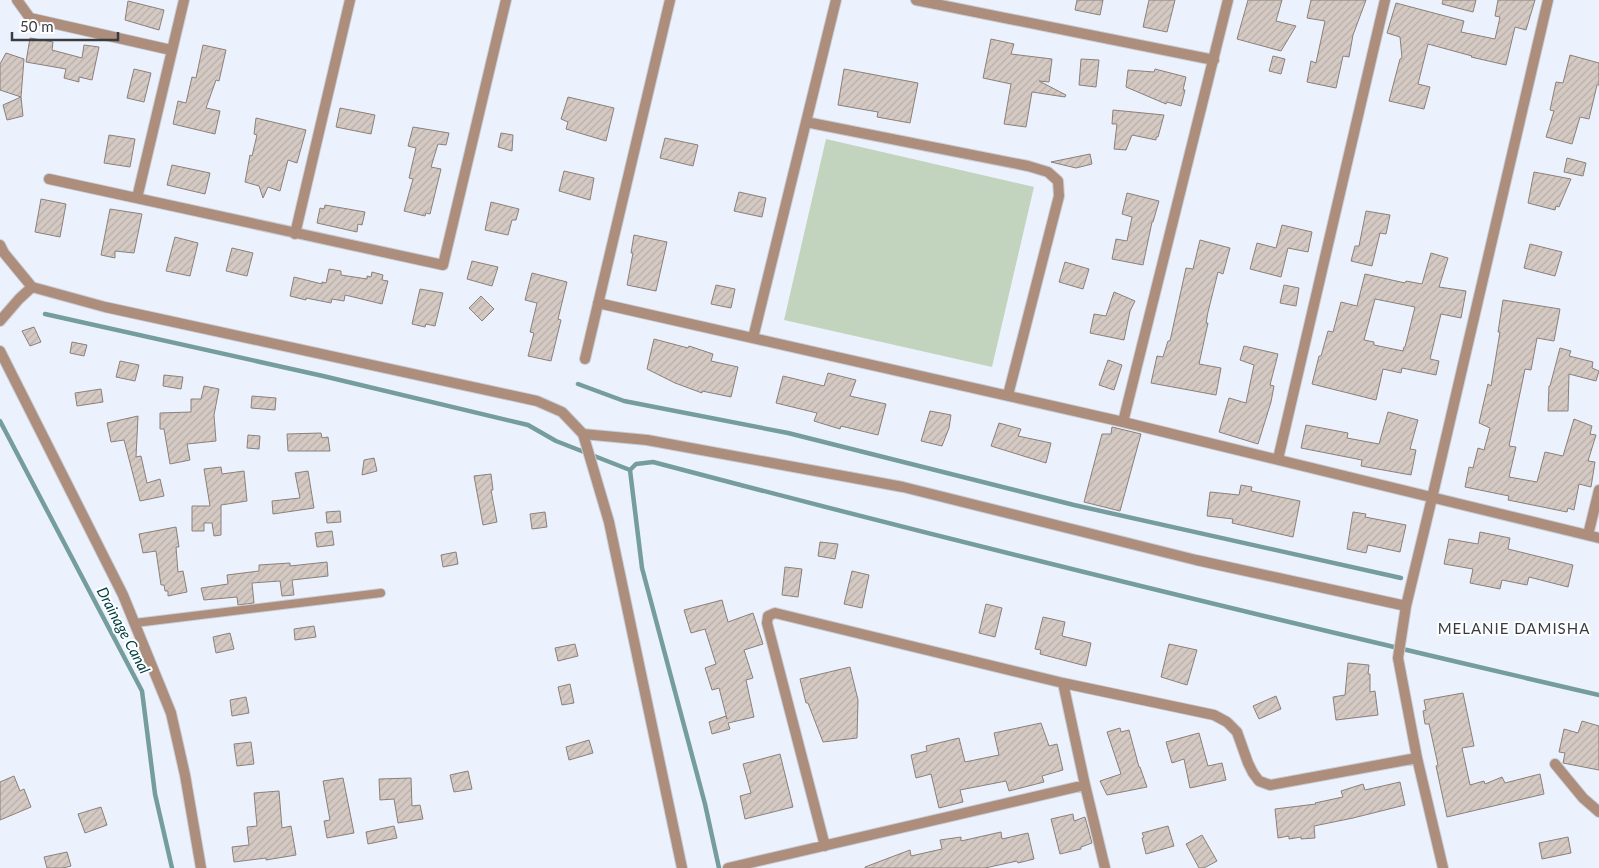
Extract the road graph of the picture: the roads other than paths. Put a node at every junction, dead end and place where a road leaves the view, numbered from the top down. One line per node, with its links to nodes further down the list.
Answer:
1 (17, 0): 11 (street)
2 (184, 0): 11 (street)
3 (350, 0): 16 (street)
4 (506, 0): 16 (street)
5 (670, 0): 19 (street)
6 (836, 0): 13 (street)
7 (916, 0): 12 (street)
8 (1228, 0): 12 (street)
9 (1385, 0): 27 (street)
10 (1548, 0): 29 (street)
11 (171, 50): 15 (street)
12 (1214, 60): 25 (street)
13 (806, 122): 21 (street); 24 (street)
14 (49, 179): 15 (street)
15 (137, 198): 16 (street)
16 (295, 234)
17 (0, 245): 18 (street)
18 (32, 287): 20 (street); 26 (street)
19 (598, 303): 21 (street); 23 (street)
20 (0, 321)
21 (753, 338): 24 (street)
22 (0, 350): 34 (street)
23 (585, 359)
24 (1008, 396): 25 (street)
25 (1123, 422): 27 (street)
26 (583, 434): 33 (street); 42 (street)
27 (1278, 458): 29 (street)
28 (1599, 490): 30 (street)
29 (1432, 498): 30 (street); 33 (street)
30 (1588, 535): 31 (street)
31 (1599, 538)
32 (381, 593): 34 (lane)
33 (1406, 606): 36 (street)
34 (135, 623): 41 (street)
35 (1063, 683): 36 (street); 38 (street); 40 (street)
36 (1417, 758): 45 (street)
37 (1555, 764): 39 (street)
38 (1084, 785): 40 (street); 44 (street)
39 (1599, 812)
40 (825, 846): 43 (street)
41 (201, 868)
42 (682, 868)
43 (728, 868)
44 (1105, 868)
45 (1442, 868)

